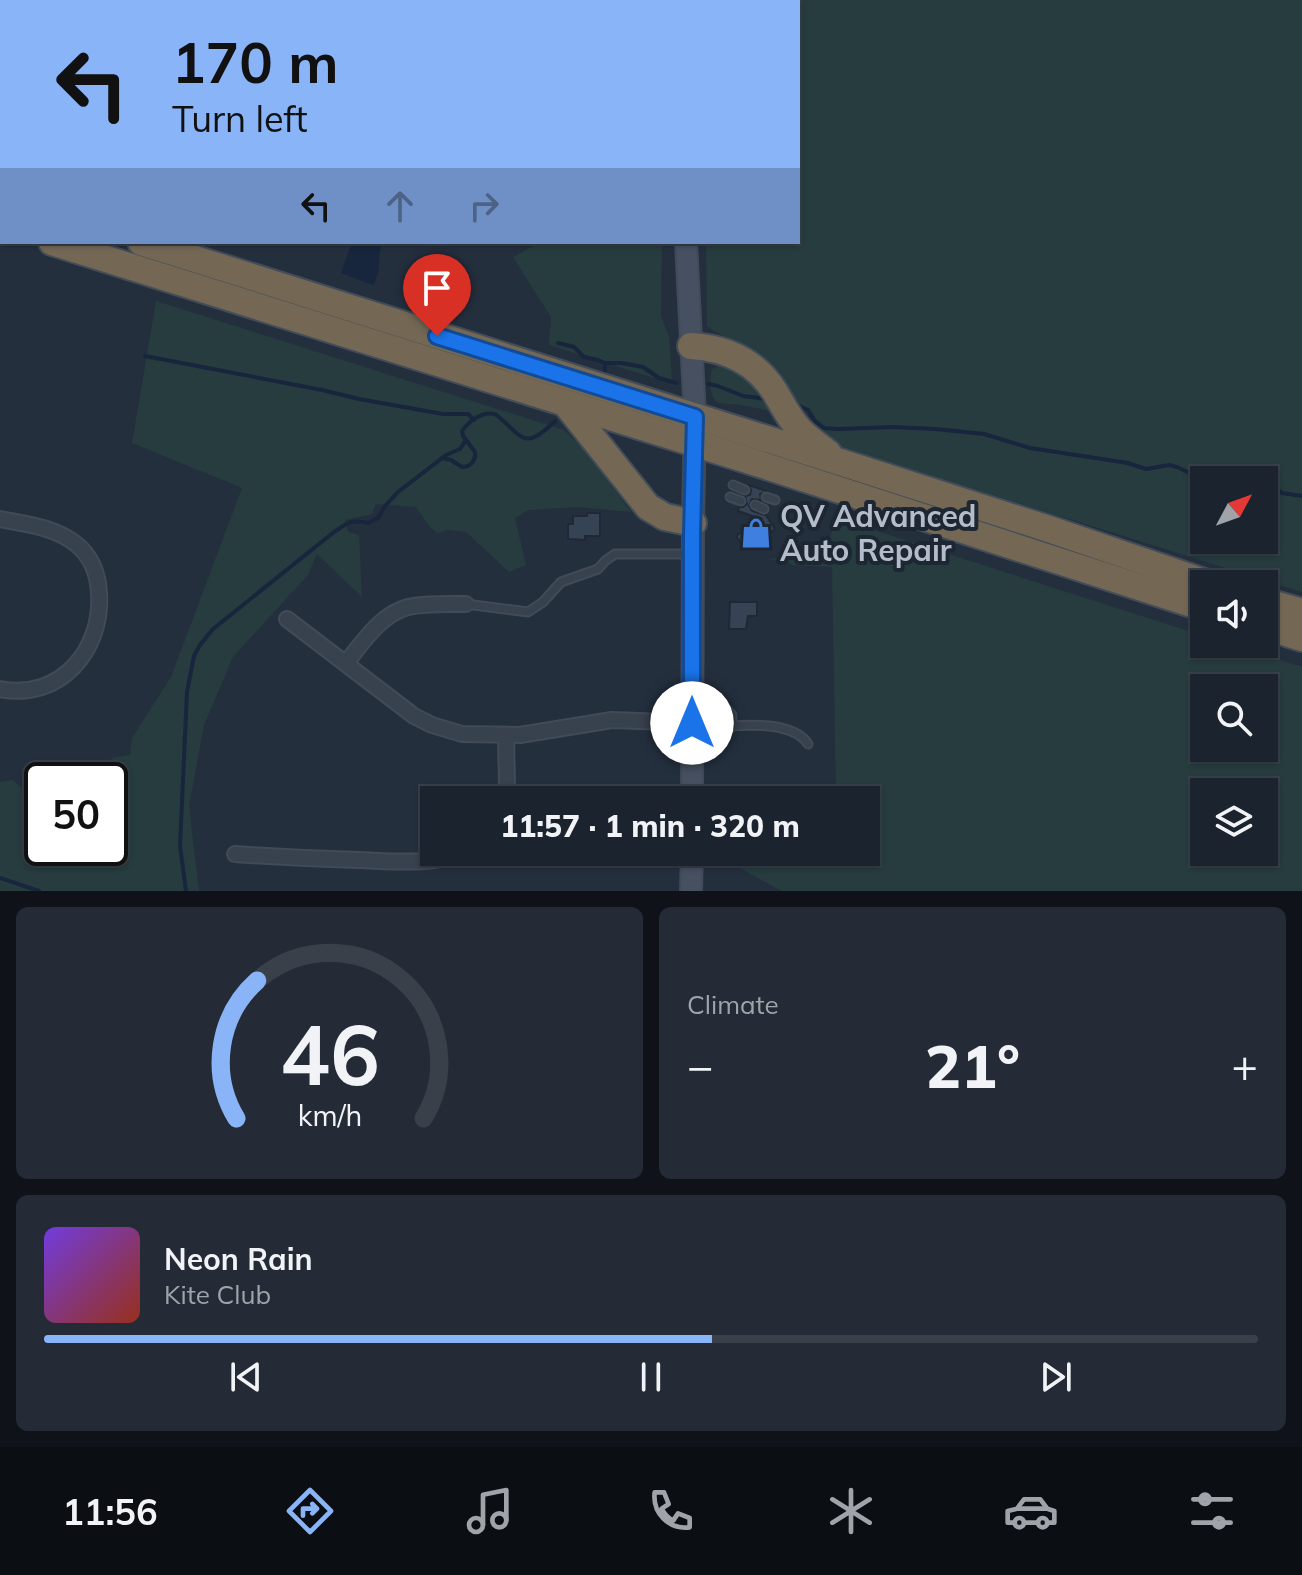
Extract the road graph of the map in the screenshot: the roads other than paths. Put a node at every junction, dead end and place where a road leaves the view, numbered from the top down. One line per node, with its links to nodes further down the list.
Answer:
1 (58, 244): 5 (highway)
2 (147, 244): 6 (highway)
3 (686, 244): 4 (main road)
4 (691, 346): 6 (main road); 8 (highway)
5 (565, 403): 7 (highway); 18 (highway)
6 (695, 417): 7 (main road); 8 (highway)
7 (694, 444): 18 (main road); 21 (highway)
8 (840, 462): 20 (highway)
9 (733, 485): 10 (lane)
10 (745, 490)
11 (730, 497): 14 (lane)
12 (766, 497): 13 (lane)
13 (775, 500)
14 (741, 501)
15 (755, 505): 16 (lane)
16 (764, 509)
17 (0, 519): 29 (street)
18 (693, 523): 19 (main road)
19 (693, 554): 22 (lane); 30 (main road)
20 (1190, 577)
21 (1190, 603)
22 (466, 604): 28 (street)
23 (1278, 605): 24 (highway)
24 (1302, 612)
25 (287, 619): 28 (street)
26 (1278, 630): 27 (highway)
27 (1302, 638)
28 (346, 663): 32 (street)
29 (0, 689)
30 (692, 720): 31 (lane); 31 (lane); 32 (street); 35 (main road)
31 (732, 727): 33 (lane)
32 (507, 735): 34 (street)
33 (808, 744)
34 (507, 786)
35 (692, 786)
36 (235, 854): 37 (street)
37 (420, 861)
38 (692, 866): 39 (main road)
39 (691, 891)

